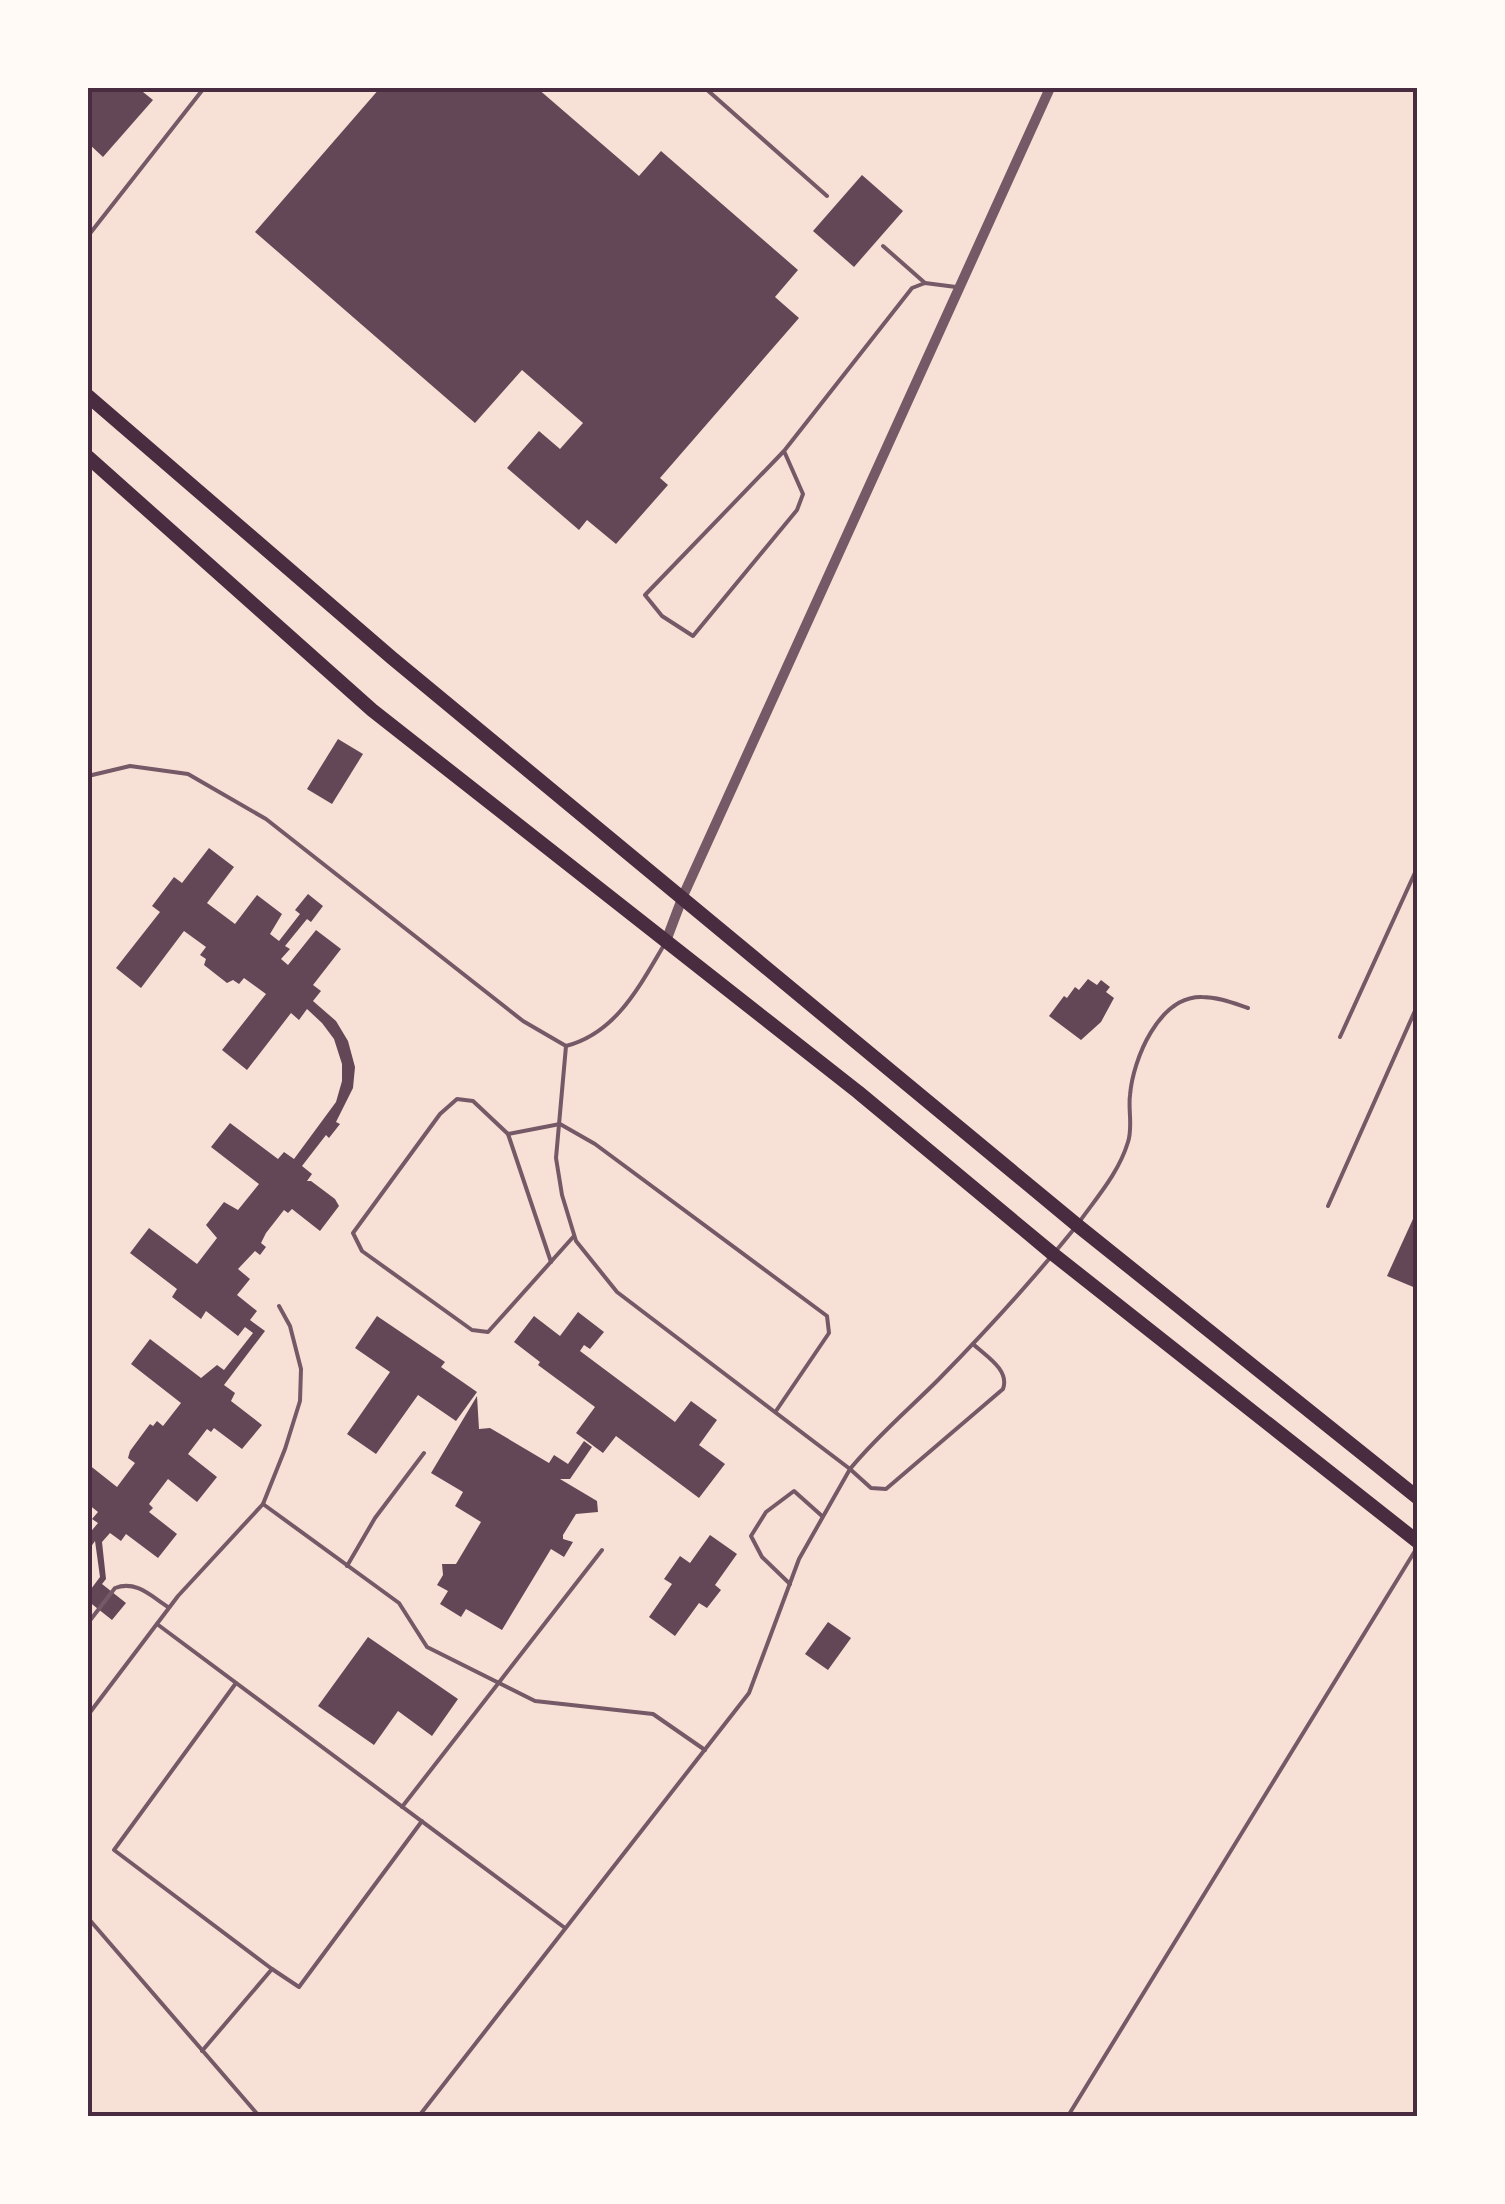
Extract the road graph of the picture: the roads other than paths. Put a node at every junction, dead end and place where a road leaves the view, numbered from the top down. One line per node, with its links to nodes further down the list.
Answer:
1 (204, 88): 5 (lane)
2 (705, 88): 4 (lane)
3 (1050, 88): 8 (street)
4 (827, 196)
5 (88, 236)
6 (883, 246): 7 (lane)
7 (925, 283): 8 (lane); 10 (lane)
8 (959, 288): 14 (street)
9 (88, 396): 14 (main road)
10 (784, 451): 10 (lane)
11 (88, 457): 15 (main road)
12 (88, 776): 19 (lane)
13 (1418, 866): 18 (lane)
14 (683, 896): 15 (street); 23 (main road)
15 (666, 941): 19 (lane); 25 (main road)
16 (1418, 1004): 22 (lane)
17 (1248, 1008): 23 (lane)
18 (1340, 1037)
19 (566, 1046): 20 (lane)
20 (560, 1124): 21 (lane); 24 (lane); 29 (lane)
21 (508, 1134): 26 (lane); 26 (lane)
22 (1328, 1206)
23 (1076, 1225): 25 (lane); 32 (main road)
24 (574, 1236): 26 (lane); 29 (lane)
25 (1054, 1254): 28 (lane); 35 (main road)
26 (550, 1262)
27 (280, 1306): 33 (lane)
28 (973, 1344): 31 (lane); 31 (lane)
29 (776, 1411): 31 (lane)
30 (424, 1454): 37 (lane)
31 (850, 1469): 34 (lane)
32 (1418, 1498)
33 (262, 1504): 37 (lane); 39 (lane)
34 (823, 1517): 38 (lane); 38 (lane)
35 (1418, 1544): 54 (lane)
36 (602, 1550): 42 (lane)
37 (347, 1566): 42 (lane)
38 (790, 1584): 45 (lane)
39 (169, 1608): 40 (lane); 41 (lane)
40 (88, 1623)
41 (157, 1624): 43 (lane); 44 (lane)
42 (498, 1682): 45 (lane); 46 (lane)
43 (236, 1683): 46 (lane); 50 (lane)
44 (88, 1715)
45 (705, 1750): 49 (lane)
46 (402, 1807): 47 (lane)
47 (422, 1822): 49 (lane); 50 (lane)
48 (88, 1918): 51 (lane)
49 (565, 1928): 53 (lane)
50 (272, 1968): 51 (lane)
51 (202, 2050): 52 (lane)
52 (259, 2116)
53 (419, 2116)
54 (1068, 2116)

